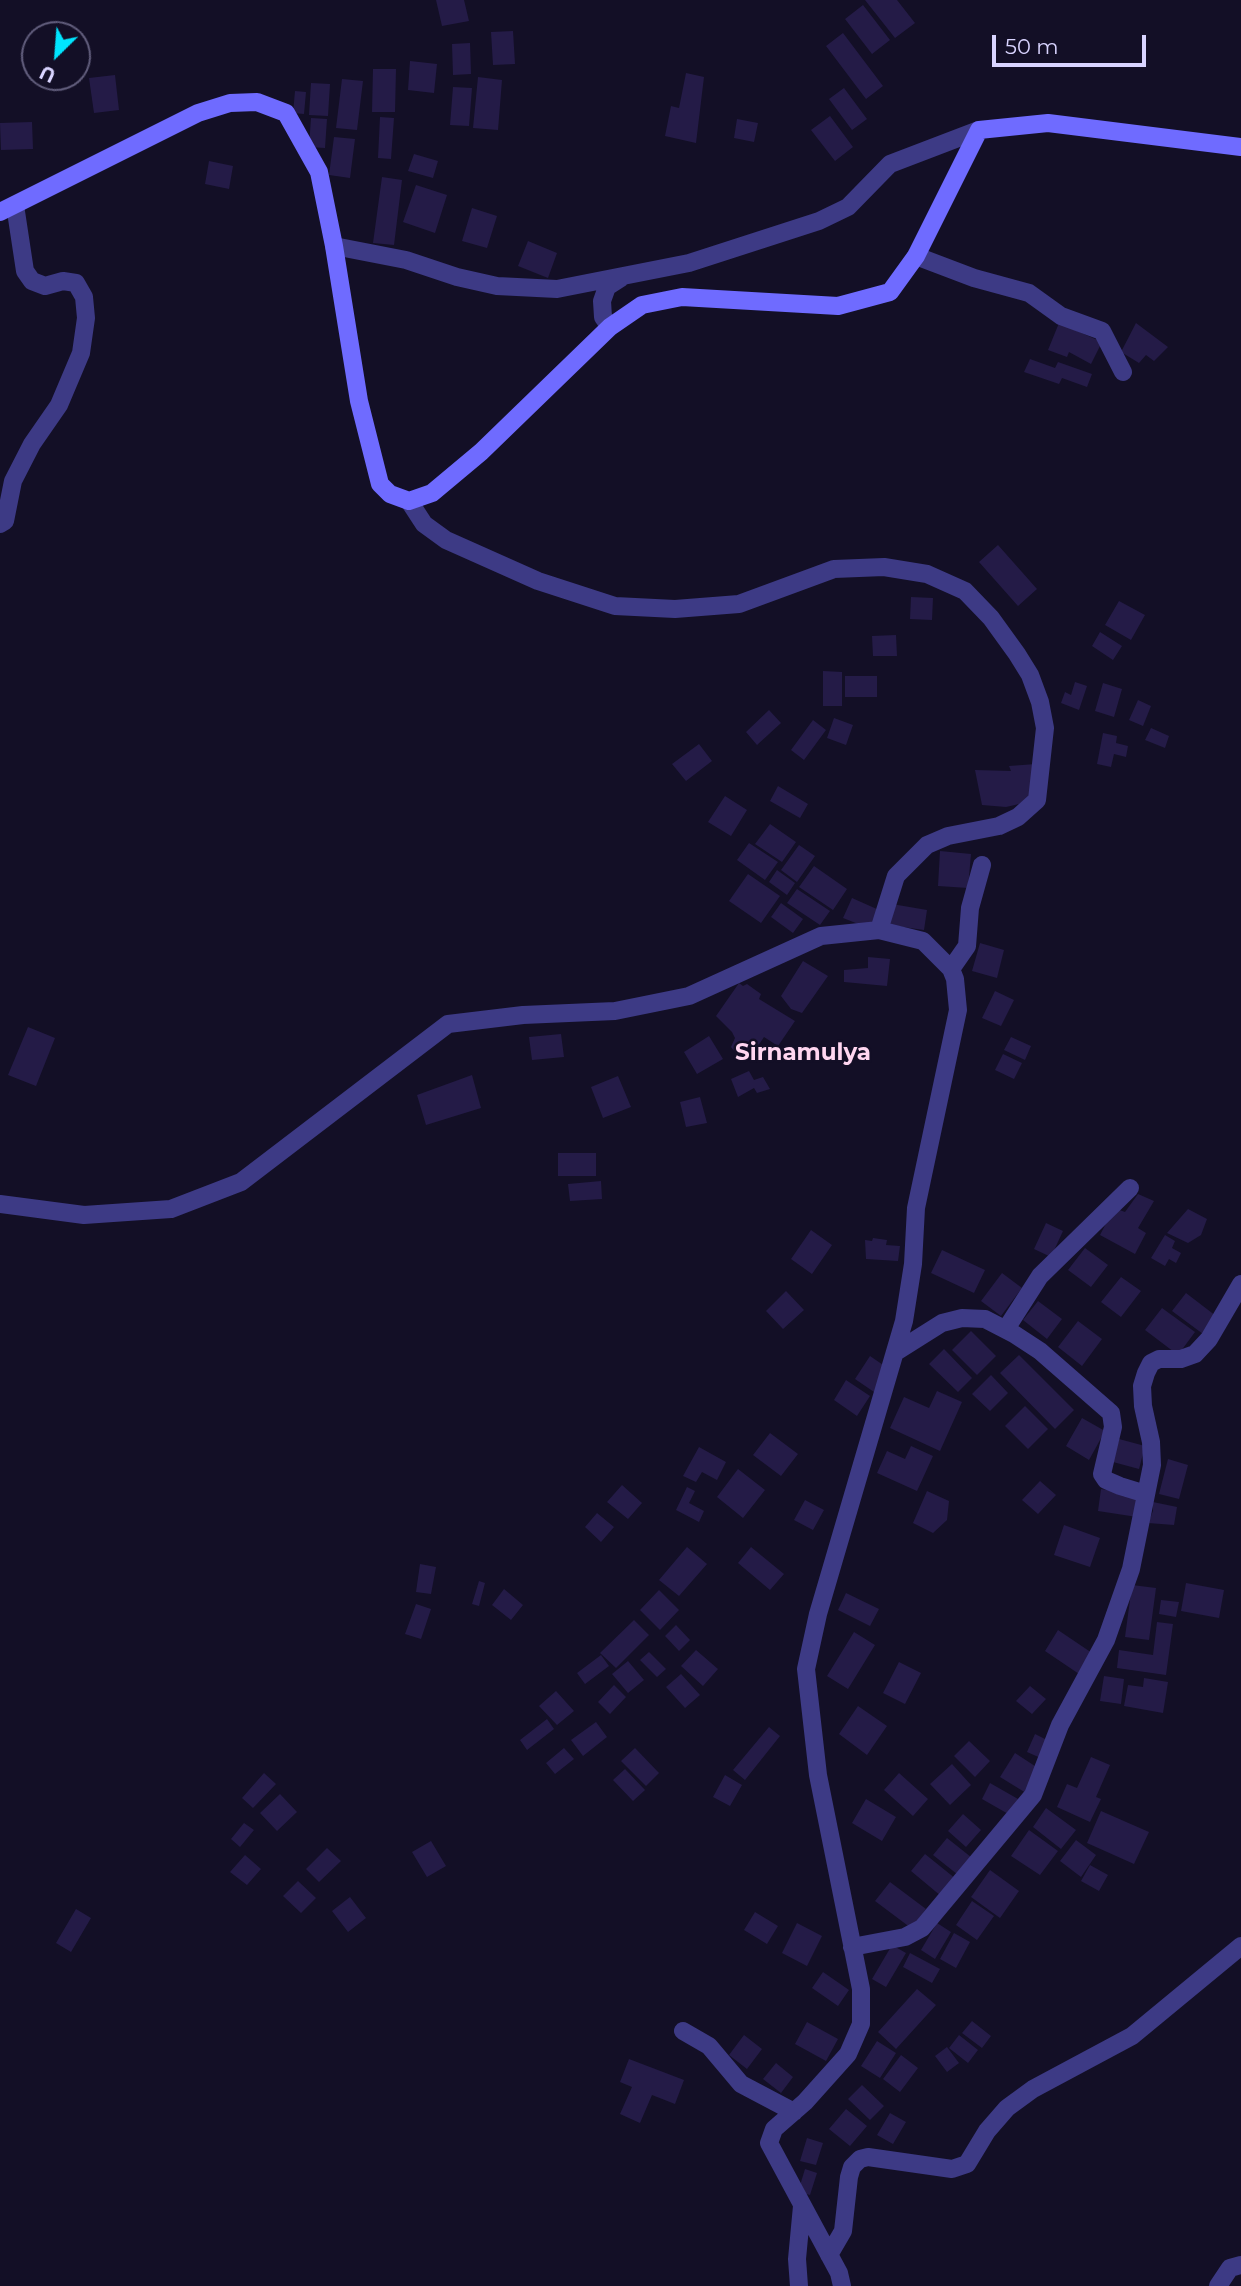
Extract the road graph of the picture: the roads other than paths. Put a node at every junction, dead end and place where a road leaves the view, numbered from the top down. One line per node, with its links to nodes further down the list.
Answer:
1 (979, 130): 2 (main road); 5 (main road); 6 (street)
2 (1241, 147)
3 (7, 208): 4 (main road); 10 (street)
4 (334, 246): 6 (street); 9 (main road)
5 (916, 256): 7 (main road); 8 (street)
6 (624, 276): 7 (street)
7 (610, 327): 9 (main road)
8 (1123, 372)
9 (409, 501): 12 (street)
10 (0, 524)
11 (982, 865): 13 (street)
12 (879, 930): 13 (street); 15 (street)
13 (951, 969): 18 (street)
14 (1130, 1188): 17 (street)
15 (0, 1204)
16 (1241, 1284): 19 (street)
17 (1006, 1329): 18 (street); 19 (street)
18 (896, 1352): 21 (street)
19 (1146, 1494): 21 (street)
20 (1241, 1946): 25 (street)
21 (852, 1947): 23 (street)
22 (683, 2031): 23 (street)
23 (794, 2112): 24 (street)
24 (802, 2205): 25 (street); 27 (street)
25 (829, 2255): 28 (street)
26 (1241, 2265): 29 (street)
27 (799, 2286)
28 (842, 2286)
29 (1219, 2286)

